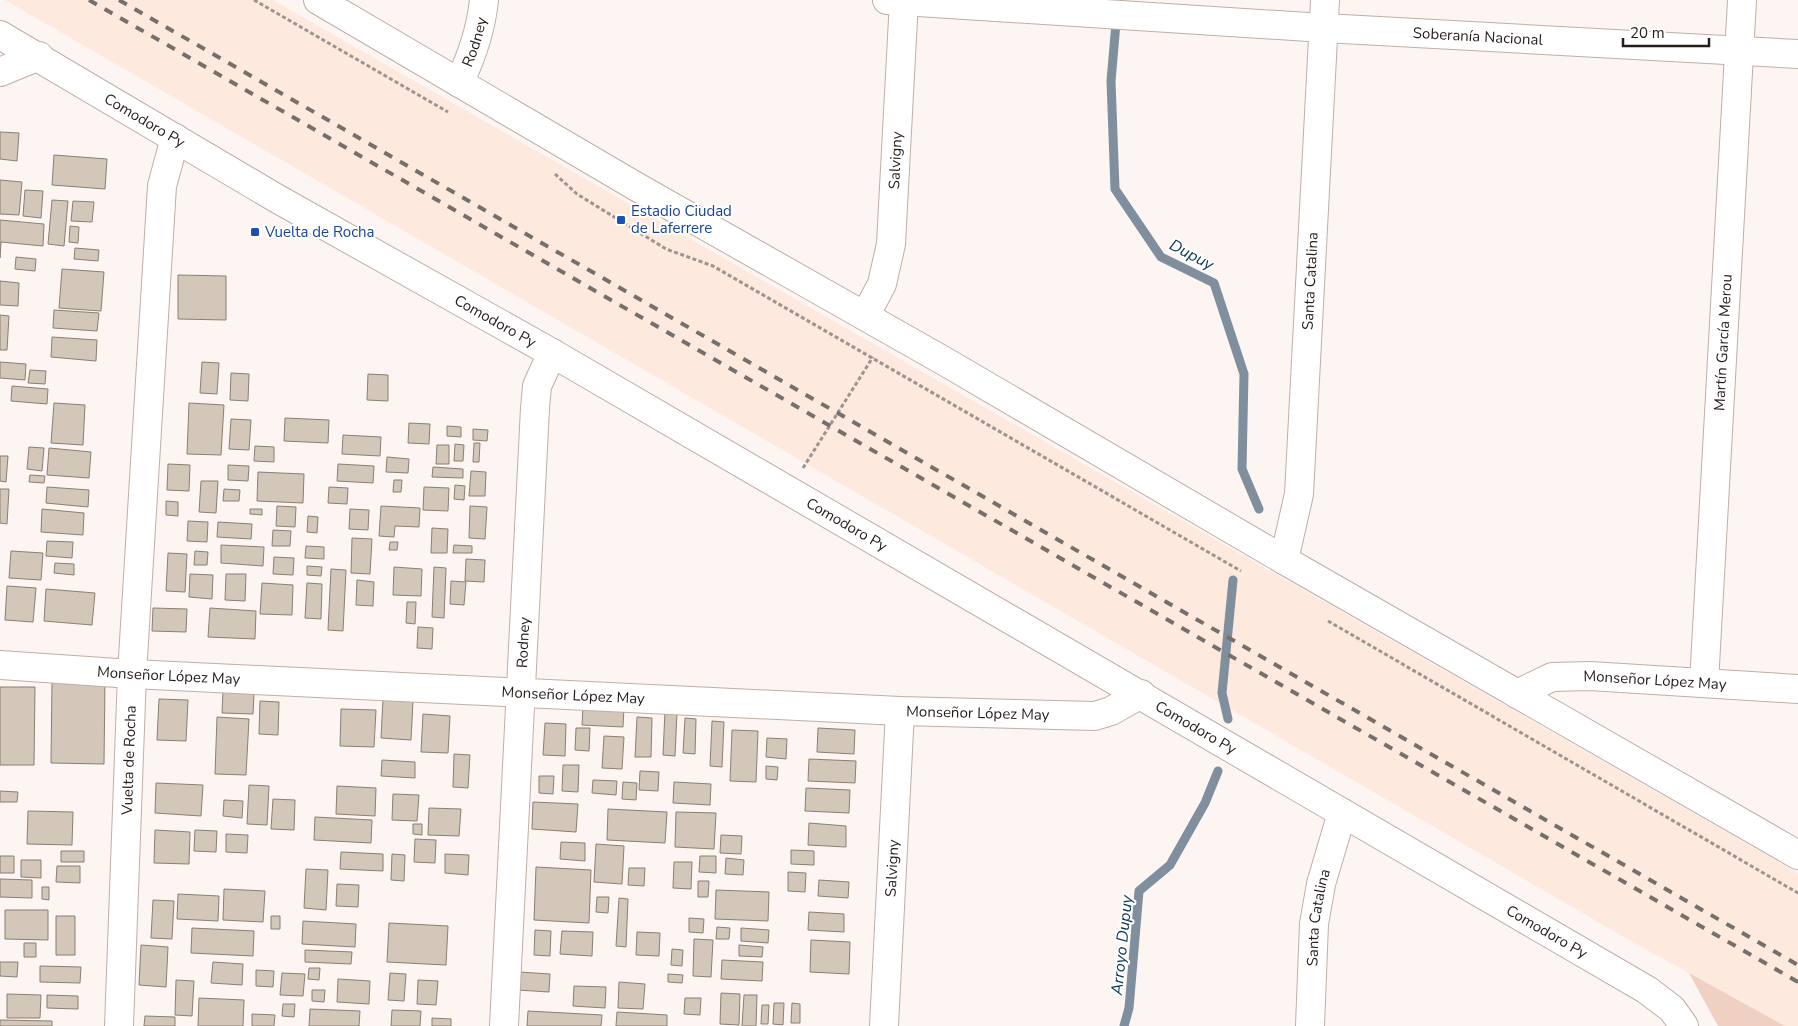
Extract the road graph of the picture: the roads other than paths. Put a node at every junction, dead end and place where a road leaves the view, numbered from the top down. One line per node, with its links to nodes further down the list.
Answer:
1 (318, 0): 13 (street)
2 (484, 0): 13 (street, Rodney)
3 (887, 0): 4 (street)
4 (904, 0): 7 (street, Soberanía Nacional); 15 (street, Salvigny)
5 (1325, 0): 7 (street, Santa Catalina)
6 (1742, 0): 9 (street, Martín García Merou)
7 (1324, 28): 9 (street, Soberanía Nacional); 17 (street, Santa Catalina)
8 (0, 35): 11 (street, Comodoro Py)
9 (1738, 51): 10 (street, Soberanía Nacional); 20 (street, Martín García Merou)
10 (1798, 54)
11 (39, 56): 12 (street); 14 (street, Comodoro Py)
12 (0, 72)
13 (459, 83): 15 (street)
14 (175, 138): 16 (street, Comodoro Py); 19 (street, Vuelta de Rocha)
15 (865, 316): 17 (street)
16 (552, 353): 22 (street, Rodney); 23 (street, Comodoro Py)
17 (1284, 560): 24 (street)
18 (0, 665): 19 (street, Monseñor López May)
19 (132, 674): 22 (street, Monseñor López May); 28 (street, Vuelta de Rocha)
20 (1704, 684): 21 (street, Monseñor López May); 24 (street, Monseñor López May)
21 (1798, 688)
22 (521, 692): 25 (street, Monseñor López May); 29 (street, Rodney)
23 (1140, 694): 25 (street, Monseñor López May); 26 (street, Comodoro Py)
24 (1517, 694): 27 (street)
25 (900, 711): 30 (street, Salvigny)
26 (1342, 813): 31 (street, Santa Catalina); 32 (street, Comodoro Py)
27 (1798, 855)
28 (119, 1026)
29 (504, 1026)
30 (884, 1026)
31 (1310, 1026)
32 (1684, 1026)

